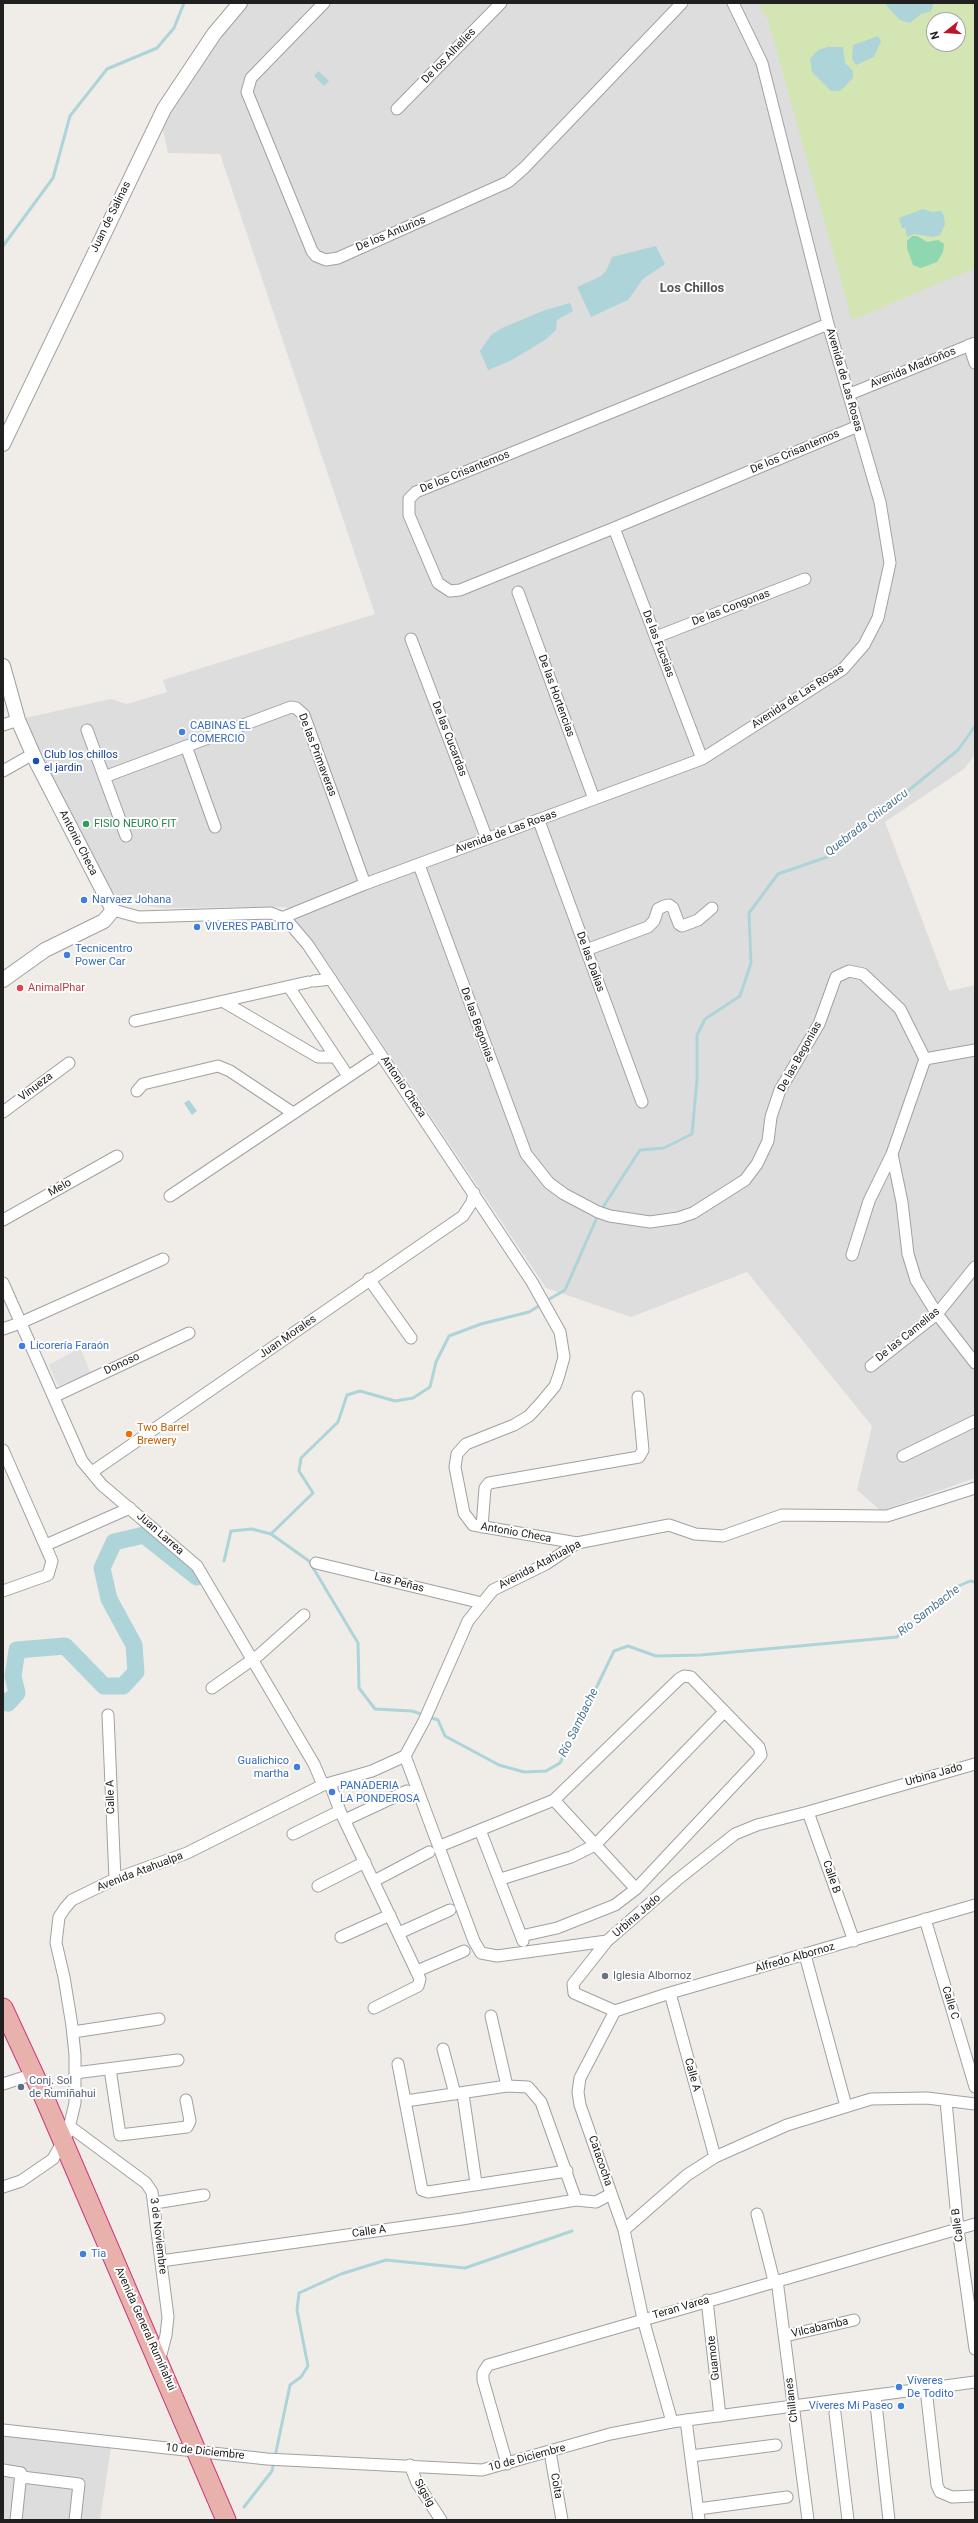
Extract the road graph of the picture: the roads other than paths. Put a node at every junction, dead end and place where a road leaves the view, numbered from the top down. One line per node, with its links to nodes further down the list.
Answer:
1 (240, 3): 12 (street, Juan de Salinas)
2 (324, 3): 4 (street, De los Anturios)
3 (501, 3): 6 (street, De los Alhelies)
4 (682, 3)
5 (734, 3): 7 (street, Avenida de Las Rosas)
6 (397, 109)
7 (828, 324): 10 (street, Avenida de Las Rosas); 13 (street, De los Crisantemos)
8 (972, 344): 9 (street); 10 (street, Avenida Madroños)
9 (975, 363)
10 (850, 394): 11 (street, Avenida de Las Rosas)
11 (858, 426): 13 (street, De los Crisantemos); 24 (street, Avenida de Las Rosas)
12 (3, 444)
13 (614, 528): 16 (street, De las Fucsias)
14 (805, 579): 16 (street, De las Congonas)
15 (518, 592): 27 (street, De las Hortencias)
16 (656, 636): 24 (street, De las Fucsias)
17 (411, 639): 31 (street, De las Cucardas)
18 (3, 666): 19 (street, Antonio Checa)
19 (18, 720): 20 (street); 23 (street, Antonio Checa)
20 (3, 725)
21 (87, 730): 26 (street)
22 (186, 746): 26 (street, De las Primaveras); 29 (street); 33 (street, De las Primaveras)
23 (33, 754): 25 (street); 35 (street, Antonio Checa)
24 (702, 759): 27 (street, Avenida de Las Rosas)
25 (3, 771)
26 (104, 777): 30 (street)
27 (594, 799): 28 (street, Avenida de Las Rosas)
28 (539, 821): 31 (street, Avenida de Las Rosas); 37 (street, De las Dalias)
29 (215, 828)
30 (126, 836)
31 (487, 839): 32 (street, Avenida de Las Rosas)
32 (419, 865): 33 (street, Avenida de Las Rosas); 45 (street, De las Begonias)
33 (365, 884): 36 (street, Avenida de Las Rosas)
34 (712, 908): 37 (street)
35 (113, 910): 36 (street); 39 (street)
36 (284, 918): 38 (street, Antonio Checa)
37 (586, 950): 50 (street, De las Dalias)
38 (331, 979): 40 (street); 55 (street, Antonio Checa)
39 (3, 980)
40 (289, 987): 41 (street); 44 (street)
41 (224, 1002): 42 (street); 44 (street)
42 (135, 1021)
43 (975, 1050): 45 (street)
44 (334, 1057): 48 (street)
45 (925, 1059): 53 (street)
46 (373, 1060): 48 (street)
47 (69, 1063): 51 (street, Vinueza)
48 (348, 1076): 52 (street)
49 (137, 1091): 52 (street)
50 (642, 1102)
51 (3, 1112)
52 (293, 1113): 56 (street)
53 (892, 1154): 58 (street); 63 (street)
54 (117, 1156): 57 (street, Melo)
55 (474, 1193): 61 (street, Juan Morales); 78 (street, Antonio Checa)
56 (170, 1196)
57 (3, 1220)
58 (852, 1255)
59 (163, 1259): 64 (street)
60 (975, 1267): 63 (street, De las Camelias)
61 (369, 1279): 67 (street); 75 (street, Juan Morales)
62 (3, 1283): 64 (street, Juan Larrea)
63 (937, 1314): 68 (street); 69 (street, De las Camelias)
64 (20, 1323): 65 (street); 70 (street, Juan Larrea)
65 (3, 1329)
66 (189, 1332): 70 (street, Donoso)
67 (411, 1338)
68 (975, 1363)
69 (871, 1366)
70 (55, 1396): 75 (street, Juan Larrea)
71 (638, 1397): 78 (street)
72 (975, 1421): 74 (street)
73 (3, 1450): 80 (street)
74 (903, 1456)
75 (92, 1472): 77 (street, Juan Larrea)
76 (975, 1488): 79 (street, Avenida Atahualpa)
77 (130, 1508): 80 (street); 85 (street, Juan Larrea)
78 (482, 1527): 79 (street, Antonio Checa)
79 (577, 1544): 83 (street, Avenida Atahualpa)
80 (46, 1545): 82 (street)
81 (316, 1563): 83 (street, Las Peñas)
82 (3, 1591)
83 (482, 1603): 89 (street, Avenida Atahualpa)
84 (304, 1615): 85 (street)
85 (253, 1660): 86 (street); 91 (street, Juan Larrea)
86 (212, 1688)
87 (723, 1713): 93 (street); 98 (street); 106 (street)
88 (108, 1715): 102 (street, Calle A)
89 (405, 1756): 91 (street, Avenida Atahualpa); 99 (street, Urbina Jado)
90 (975, 1764): 94 (street, Urbina Jado)
91 (327, 1784): 95 (street, Juan Larrea); 102 (street, Avenida Atahualpa)
92 (407, 1791): 95 (street)
93 (554, 1800): 96 (street); 98 (street)
94 (808, 1812): 113 (street, Urbina Jado); 114 (street, Calle B)
95 (343, 1816): 97 (street); 101 (street, Juan Larrea)
96 (480, 1830): 99 (street); 103 (street)
97 (293, 1834)
98 (596, 1845): 103 (street); 106 (street)
99 (440, 1846): 113 (street, Urbina Jado)
100 (429, 1852): 104 (street)
101 (365, 1862): 104 (street, Juan Larrea); 105 (street)
102 (115, 1879): 124 (street, Avenida Atahualpa)
103 (501, 1879): 106 (street)
104 (374, 1880): 109 (street, Juan Larrea)
105 (318, 1886)
106 (636, 1889)
107 (975, 1904): 110 (street, Alfredo Albornoz)
108 (450, 1910): 111 (street)
109 (390, 1915): 111 (street, Juan Larrea); 112 (street)
110 (925, 1919): 114 (street, Alfredo Albornoz); 133 (street, Calle C)
111 (399, 1932): 117 (street, Juan Larrea)
112 (341, 1937)
113 (607, 1941): 121 (street)
114 (854, 1941): 116 (street, Alfredo Albornoz)
115 (464, 1951): 117 (street)
116 (805, 1955): 118 (street, Alfredo Albornoz); 139 (street)
117 (417, 1971): 120 (street)
118 (670, 1993): 121 (street, Alfredo Albornoz); 141 (street, Calle A)
119 (3, 2008): 130 (highway, Avenida General Rumiñahui)
120 (374, 2008)
121 (615, 2012): 145 (street, Catacocha)
122 (491, 2016): 132 (street)
123 (159, 2019): 124 (street)
124 (73, 2032): 129 (street, Avenida Atahualpa)
125 (443, 2049): 134 (street)
126 (178, 2060): 128 (street)
127 (398, 2064): 136 (street)
128 (110, 2069): 129 (street); 135 (street)
129 (75, 2073): 140 (street, Avenida Atahualpa)
130 (34, 2074): 131 (street); 140 (highway, Avenida General Rumiñahui)
131 (3, 2084)
132 (507, 2086): 134 (street); 142 (street)
133 (975, 2087)
134 (459, 2094): 136 (street); 143 (street)
135 (186, 2100)
136 (406, 2101): 143 (street)
137 (946, 2101): 138 (street); 139 (street); 151 (street, Calle B)
138 (975, 2104)
139 (846, 2106): 141 (street)
140 (66, 2134): 144 (street, Avenida Atahualpa); 148 (street, 3 de Noviembre); 161 (highway, Avenida General Rumiñahui)
141 (715, 2157): 152 (street)
142 (567, 2171): 143 (street); 147 (street)
143 (476, 2184)
144 (3, 2187)
145 (611, 2194): 147 (street, Calle A); 152 (street, Catacocha)
146 (204, 2195): 148 (street)
147 (575, 2196): 153 (street, Calle A)
148 (155, 2203): 153 (street, 3 de Noviembre)
149 (757, 2214): 154 (street, Chillanes)
150 (975, 2224): 151 (street, Teran Varea)
151 (958, 2229): 154 (street, Teran Varea); 156 (street, Calle B)
152 (624, 2230): 157 (street, Catacocha)
153 (161, 2261): 161 (street, 3 de Noviembre)
154 (775, 2280): 155 (street, Teran Varea); 159 (street, Chillanes)
155 (707, 2300): 157 (street, Teran Varea); 167 (street, Guamote)
156 (973, 2309): 160 (street, Calle B)
157 (643, 2319): 169 (street, Catacocha); 175 (street, Teran Varea)
158 (854, 2320): 159 (street, Vilcabamba)
159 (785, 2336): 165 (street, Chillanes)
160 (975, 2349)
161 (160, 2362): 172 (highway, Avenida General Rumiñahui)
162 (975, 2382): 163 (street, 10 de Diciembre)
163 (926, 2388): 164 (street, 10 de Diciembre); 179 (street)
164 (875, 2395): 165 (street, 10 de Diciembre); 189 (street)
165 (792, 2406): 167 (street, 10 de Diciembre); 187 (street, Chillanes)
166 (835, 2413): 188 (street)
167 (720, 2416): 168 (street, 10 de Diciembre)
168 (686, 2420): 169 (street, 10 de Diciembre); 174 (street)
169 (672, 2422): 173 (street, 10 de Diciembre)
170 (3, 2430): 172 (street, 10 de Diciembre)
171 (776, 2445): 174 (street)
172 (198, 2451): 176 (street, 10 de Diciembre); 184 (highway, Avenida General Rumiñahui)
173 (550, 2452): 175 (street, 10 de Diciembre); 186 (street, Colta)
174 (691, 2456): 181 (street)
175 (507, 2464): 176 (street, 10 de Diciembre)
176 (410, 2465): 185 (street, Sigsig)
177 (3, 2470): 178 (street)
178 (22, 2477): 182 (street); 183 (street)
179 (975, 2496)
180 (787, 2497): 181 (street)
181 (699, 2515)
182 (16, 2520)
183 (75, 2520)
184 (226, 2520)
185 (441, 2520)
186 (562, 2520)
187 (808, 2520)
188 (848, 2520)
189 (889, 2520)

